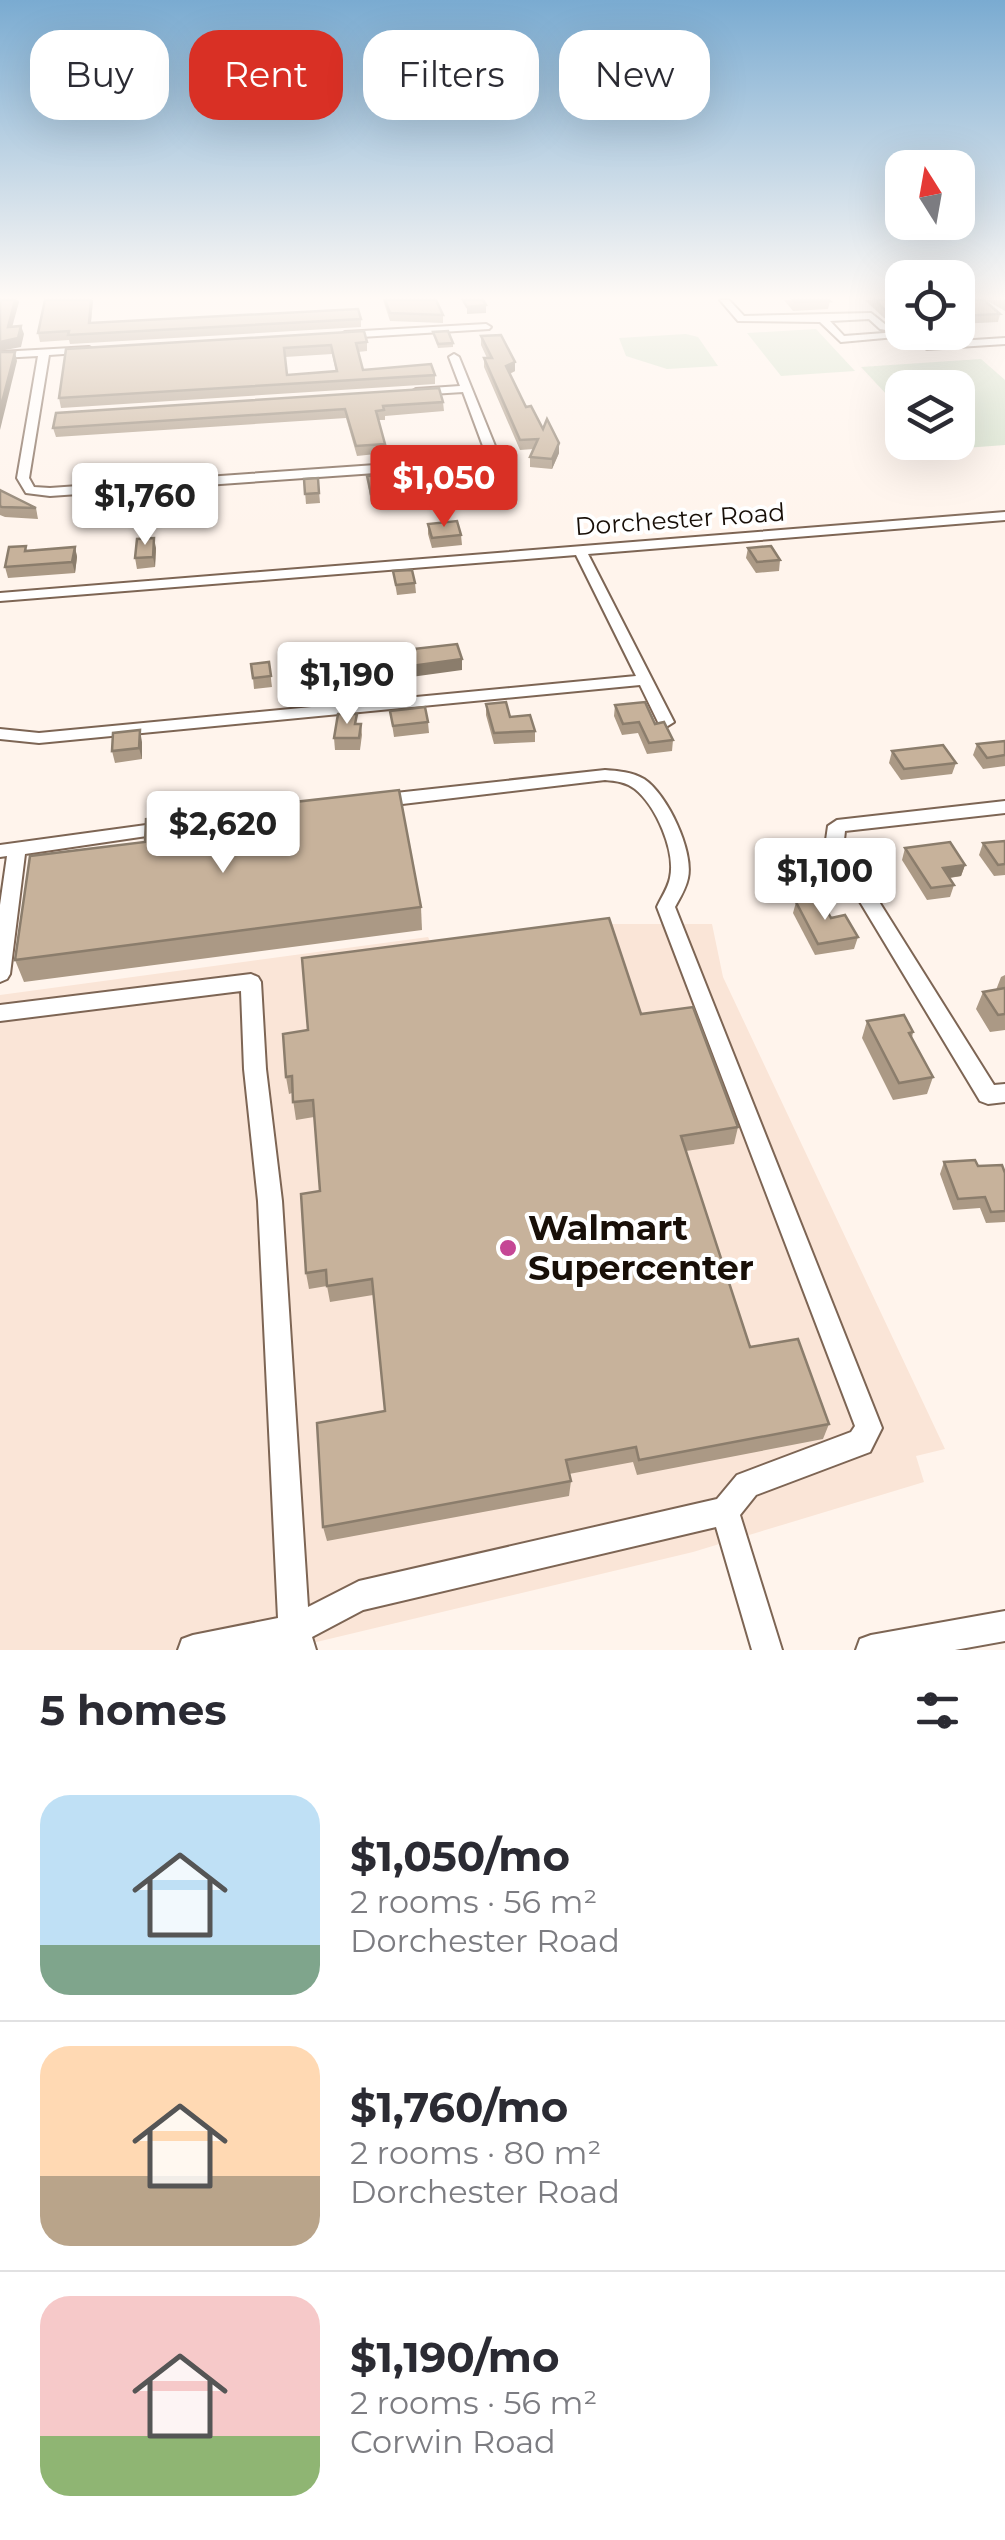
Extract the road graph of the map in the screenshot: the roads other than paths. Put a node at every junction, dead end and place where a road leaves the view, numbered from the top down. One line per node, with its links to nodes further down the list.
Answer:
1 (40, 377): 6 (street)
2 (461, 377): 3 (street)
3 (465, 389): 4 (street); 6 (street)
4 (406, 393)
5 (52, 416): 6 (street)
6 (32, 418)
7 (1005, 516): 8 (street, Dorchester Road)
8 (580, 550): 9 (street, Dorchester Road); 10 (street)
9 (0, 597)
10 (644, 680): 11 (street); 12 (street)
11 (666, 722)
12 (0, 734)
13 (352, 804): 20 (street)
14 (1005, 807): 19 (street)
15 (194, 825): 16 (street)
16 (8, 850): 17 (street)
17 (0, 974)
18 (0, 1013): 22 (street)
19 (1005, 1093)
20 (725, 1511): 22 (street); 24 (street)
21 (1005, 1626): 25 (street)
22 (294, 1643): 23 (street)
23 (193, 1650)
24 (767, 1650)
25 (870, 1650)

